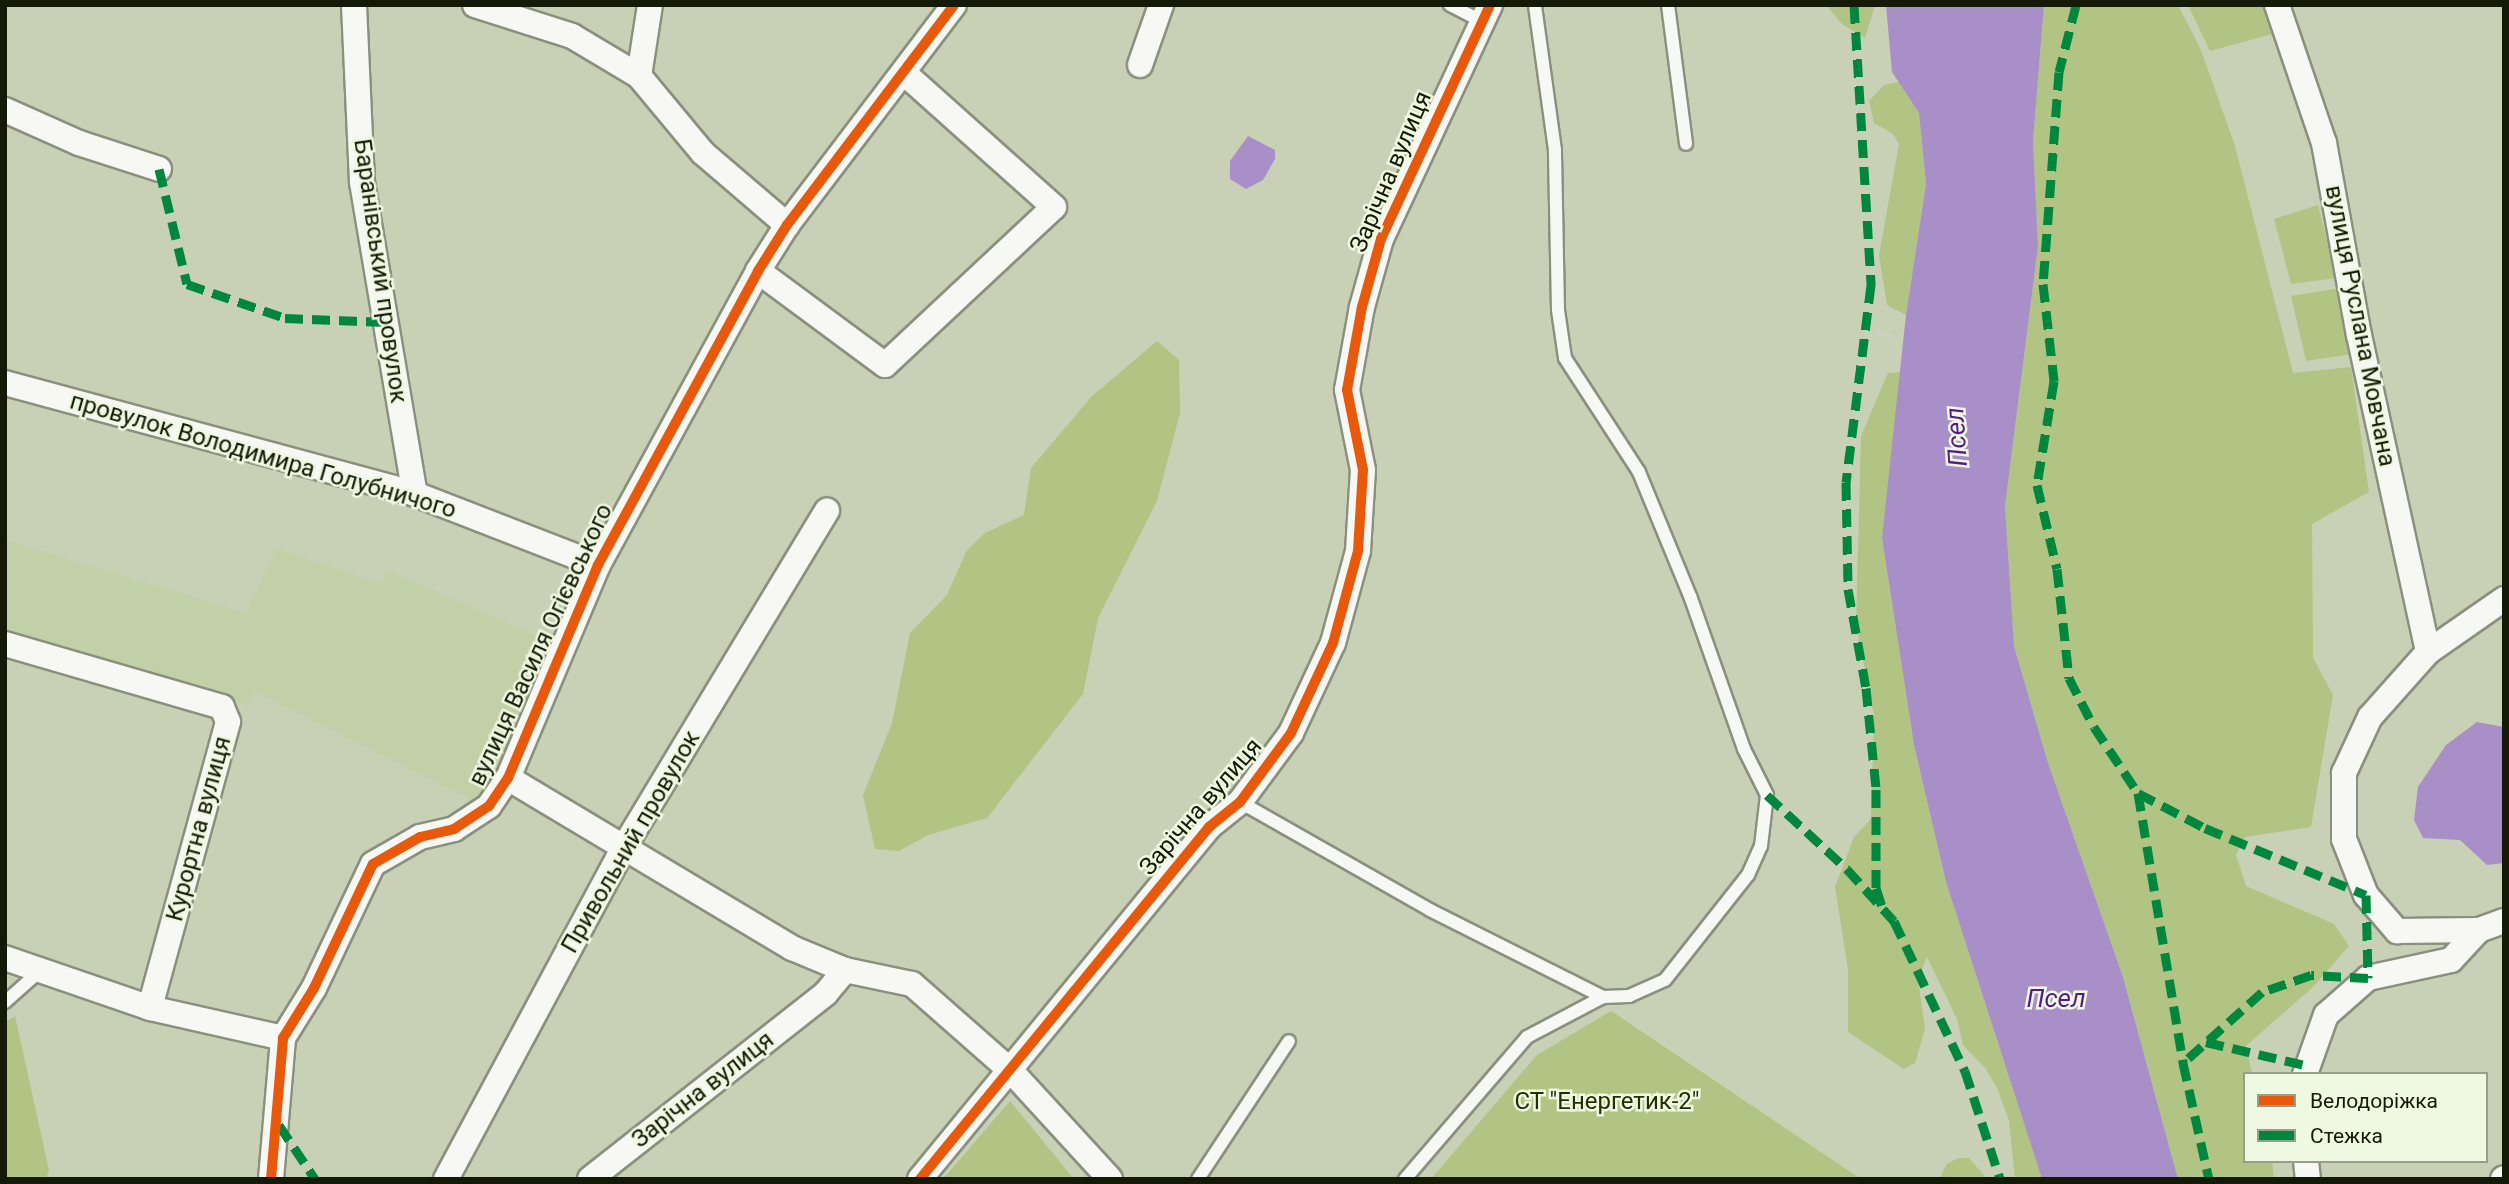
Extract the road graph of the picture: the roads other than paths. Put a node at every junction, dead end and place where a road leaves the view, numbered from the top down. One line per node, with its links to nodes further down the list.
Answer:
1 (354, 5): 20 (street, Баранівський провулок)
2 (475, 5): 13 (street)
3 (650, 5): 13 (street)
4 (954, 5): 12 (street, вулиця Василя Огієвського)
5 (1161, 5): 11 (street)
6 (1450, 5): 10 (lane)
7 (1535, 5): 34 (lane)
8 (1668, 5): 15 (lane)
9 (2277, 5): 25 (street, вулиця Руслана Мовчана)
10 (1486, 13): 27 (street, Зарічна вулиця)
11 (1140, 65)
12 (905, 74): 17 (street, вулиця Василя Огієвського); 18 (street)
13 (639, 76): 17 (street)
14 (5, 110): 16 (street)
15 (1686, 144)
16 (159, 169)
17 (787, 225): 18 (street, вулиця Василя Огієвського)
18 (758, 271): 22 (street, вулиця Василя Огієвського)
19 (5, 383): 20 (street, провулок Володимира Голубничого)
20 (415, 494): 22 (street, провулок Володимира Голубничого)
21 (827, 511): 28 (street, Привольний провулок)
22 (598, 565): 26 (street, вулиця Василя Огієвського)
23 (2504, 599): 25 (street)
24 (5, 644): 36 (street, Курортна вулиця)
25 (2428, 652): 30 (street)
26 (508, 778): 28 (street); 37 (street, вулиця Василя Огієвського)
27 (1240, 802): 34 (lane); 39 (street, Зарічна вулиця)
28 (624, 847): 33 (street); 42 (street, Привольний провулок)
29 (2504, 922): 30 (street)
30 (2479, 930): 40 (street)
31 (5, 958): 32 (street)
32 (43, 969): 35 (lane); 36 (street)
33 (845, 970): 39 (street); 43 (street, Зарічна вулиця)
34 (1603, 997): 47 (lane)
35 (5, 1002)
36 (150, 1008): 37 (street)
37 (284, 1038): 41 (street, вулиця Василя Огієвського)
38 (1289, 1041): 46 (lane)
39 (1012, 1072): 44 (street, Зарічна вулиця); 45 (street)
40 (2306, 1072)
41 (271, 1179)
42 (446, 1179)
43 (590, 1179)
44 (920, 1179)
45 (1110, 1179)
46 (1198, 1179)
47 (1405, 1179)

